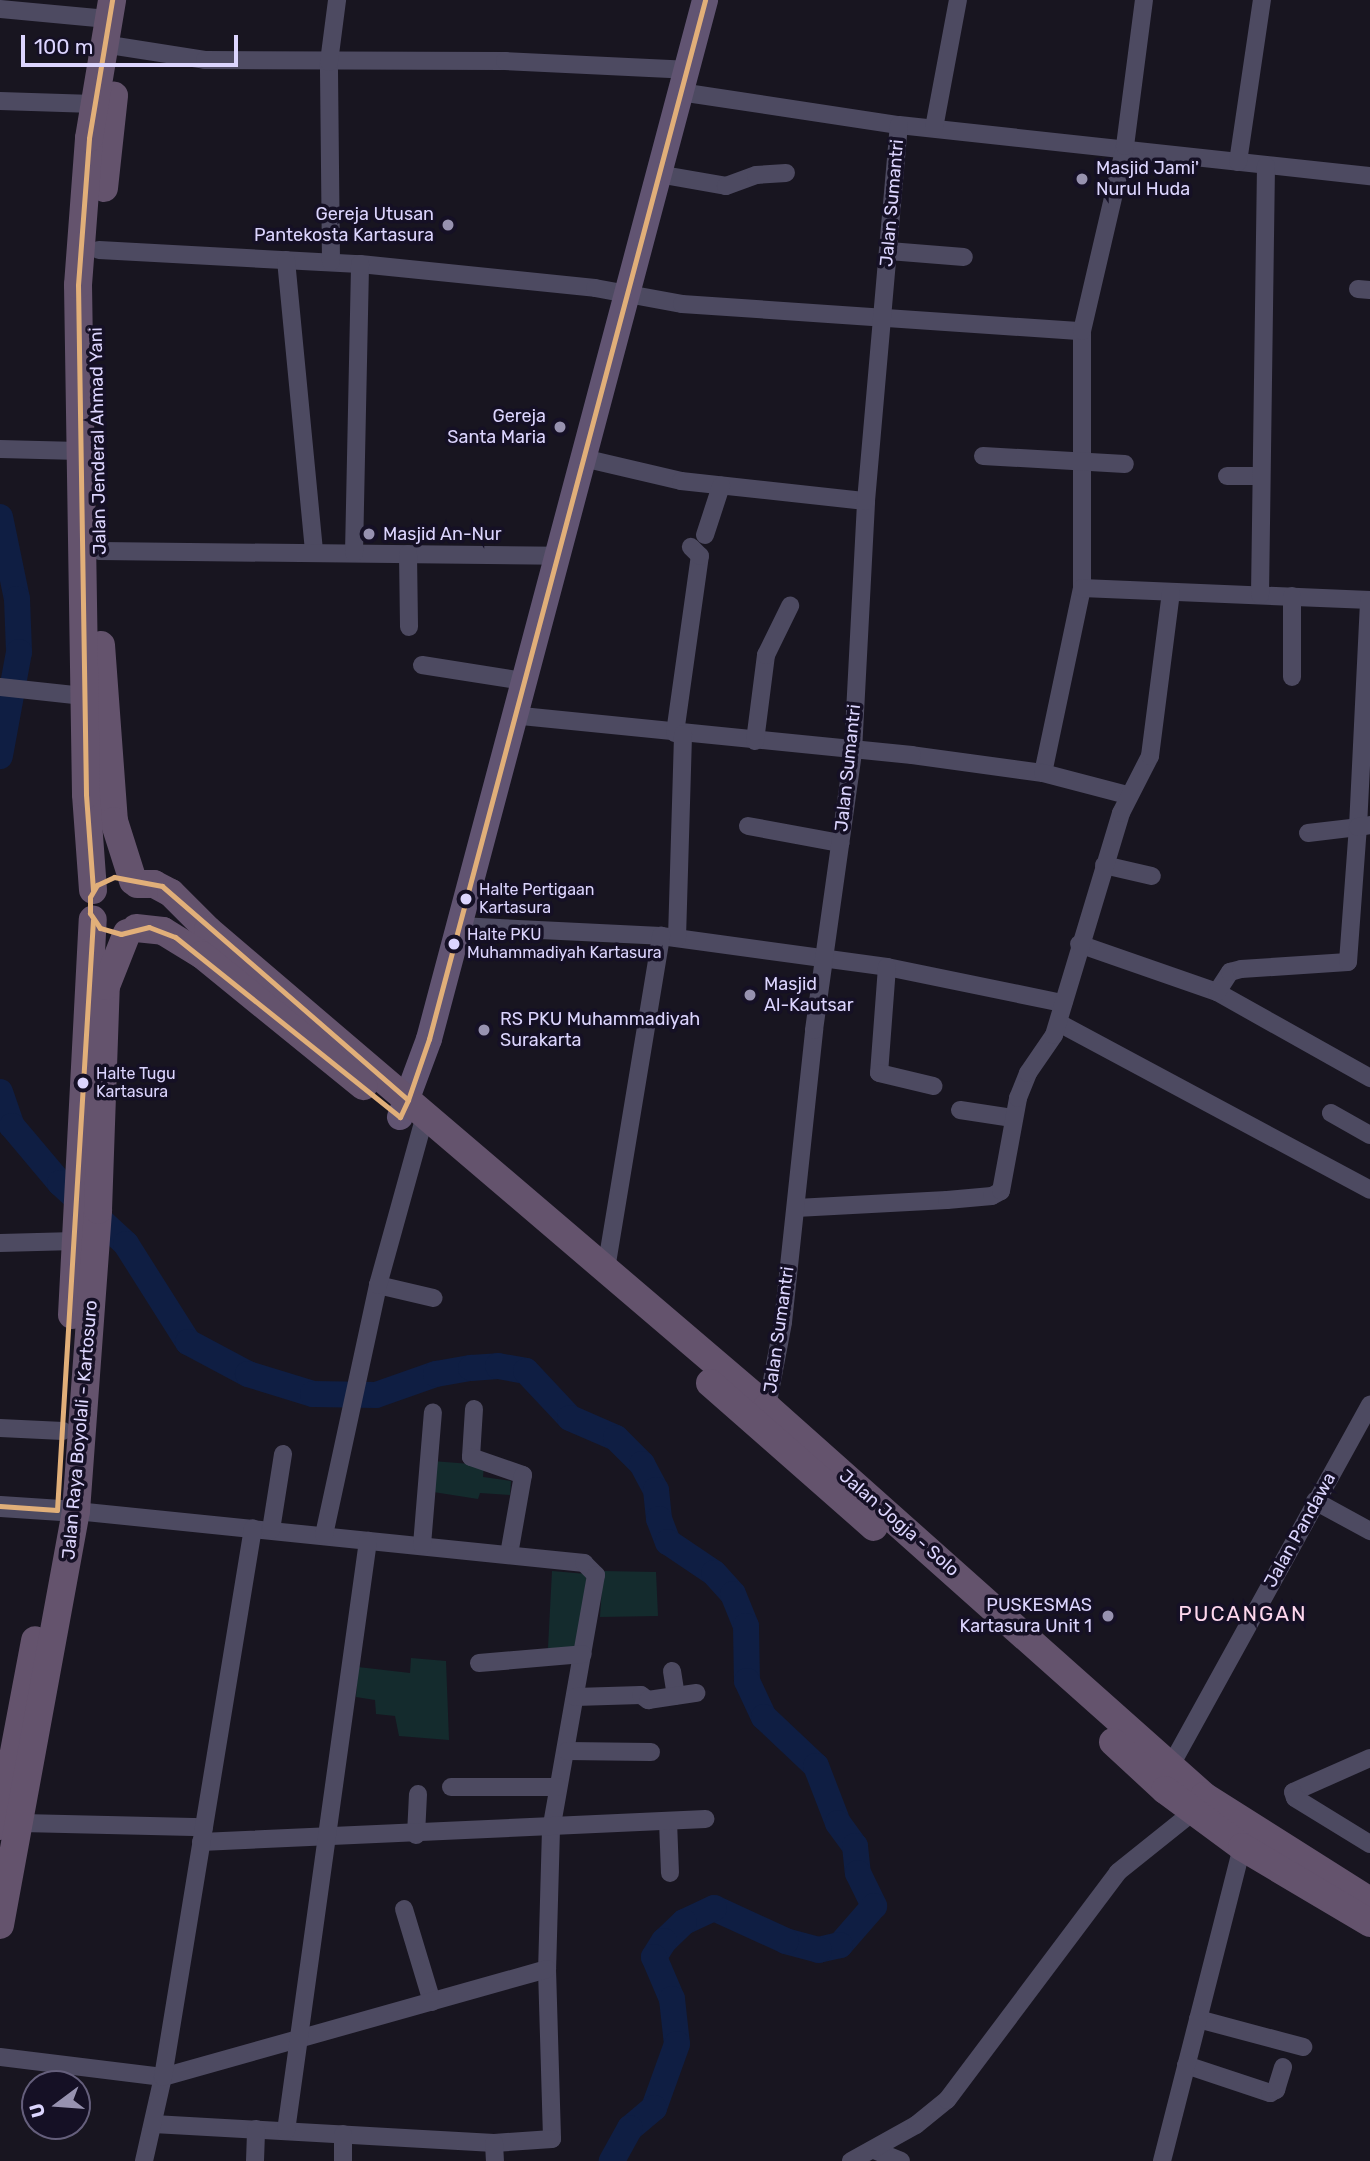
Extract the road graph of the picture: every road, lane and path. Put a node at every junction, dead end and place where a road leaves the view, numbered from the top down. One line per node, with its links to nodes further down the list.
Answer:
1 (130, 0): 8 (highway, Jalan Jenderal Ahmad Yani)
2 (337, 0): 9 (street)
3 (705, 0): 10 (main road)
4 (958, 0): 14 (street)
5 (1144, 0): 15 (street)
6 (1262, 0): 16 (street)
7 (0, 9): 8 (street)
8 (111, 28): 9 (street); 12 (highway, Jalan Jenderal Ahmad Yani); 21 (highway, Jalan Jenderal Ahmad Yani)
9 (330, 62): 10 (street); 25 (street)
10 (683, 81): 13 (street); 19 (main road)
11 (0, 101): 12 (street)
12 (94, 104): 31 (highway, Jalan Jenderal Ahmad Yani)
13 (899, 125): 14 (street); 22 (street, Jalan Sumantri)
14 (934, 128): 15 (street)
15 (1125, 146): 16 (street); 29 (street)
16 (1238, 162): 17 (street)
17 (1266, 166): 20 (street); 37 (street)
18 (786, 173): 19 (street)
19 (658, 174): 27 (main road)
20 (1370, 176)
21 (99, 250): 24 (street); 40 (highway, Jalan Jenderal Ahmad Yani)
22 (889, 251): 23 (street); 28 (street, Jalan Sumantri)
23 (964, 257)
24 (286, 260): 25 (street); 41 (street)
25 (331, 262): 26 (street)
26 (360, 264): 27 (street); 42 (street)
27 (625, 295): 28 (street); 33 (main road)
28 (880, 317): 29 (street); 39 (street, Jalan Sumantri)
29 (1082, 331): 34 (street)
30 (0, 449): 31 (street)
31 (79, 451): 56 (highway, Jalan Jenderal Ahmad Yani)
32 (983, 456): 34 (street)
33 (583, 458): 38 (street); 44 (main road)
34 (1084, 463): 35 (street); 45 (street)
35 (1125, 464)
36 (1227, 476): 37 (street)
37 (1261, 476): 47 (street)
38 (721, 486): 39 (street); 58 (street)
39 (866, 501): 60 (street, Jalan Sumantri)
40 (99, 551): 41 (street); 69 (highway, Jalan Jenderal Ahmad Yani)
41 (314, 552): 42 (street)
42 (354, 553): 43 (street)
43 (408, 554): 44 (street); 51 (street)
44 (556, 556): 54 (main road)
45 (1082, 588): 46 (street); 61 (street)
46 (1171, 592): 47 (street); 62 (street)
47 (1260, 595): 48 (street)
48 (1292, 596): 49 (street); 53 (street)
49 (1370, 600): 64 (street)
50 (790, 606): 59 (street)
51 (409, 627)
52 (422, 665): 54 (street)
53 (1292, 677)
54 (523, 681): 57 (main road)
55 (0, 687): 56 (street)
56 (84, 696): 70 (highway, Jalan Jenderal Ahmad Yani)
57 (514, 715): 58 (street); 72 (main road)
58 (679, 733): 59 (street); 74 (street)
59 (755, 741): 60 (street)
60 (853, 751): 61 (street); 66 (street, Jalan Sumantri)
61 (1043, 773): 62 (street)
62 (1127, 795): 67 (street)
63 (748, 826): 66 (street)
64 (1364, 826): 65 (street); 78 (street)
65 (1308, 833)
66 (840, 843): 76 (street, Jalan Sumantri)
67 (1104, 865): 68 (street); 75 (street)
68 (1152, 876)
69 (135, 882): 70 (highway); 73 (highway); 85 (highway)
70 (93, 890): 71 (highway)
71 (93, 920): 73 (highway); 91 (highway, Jalan Raya Boyolali - Kartosuro)
72 (459, 926): 74 (street); 85 (main road)
73 (132, 931): 85 (highway); 91 (highway, Jalan Raya Boyolali - Kartosuro)
74 (669, 937): 76 (street); 93 (street)
75 (1079, 944): 78 (street); 79 (street)
76 (825, 957): 77 (street); 90 (street, Jalan Sumantri)
77 (887, 967): 79 (street); 82 (street)
78 (1217, 992): 81 (street)
79 (1063, 1003): 80 (street)
80 (1059, 1023): 86 (street); 89 (street)
81 (1370, 1078)
82 (933, 1086)
83 (960, 1110): 86 (street)
84 (1331, 1113): 87 (street)
85 (413, 1116): 88 (highway); 94 (street)
86 (1013, 1118): 90 (street)
87 (1370, 1135)
88 (473, 1169): 93 (highway, Jalan Jogja - Solo); 112 (highway, Jalan Jogja - Solo)
89 (1370, 1190)
90 (796, 1208): 97 (street, Jalan Sumantri)
91 (86, 1228): 92 (street); 101 (highway, Jalan Raya Boyolali - Kartosuro); 105 (highway, Jalan Raya Boyolali - Kartosuro)
92 (0, 1243)
93 (606, 1269): 97 (highway, Jalan Jogja - Solo)
94 (378, 1284): 95 (street); 108 (street)
95 (434, 1298)
96 (1370, 1404): 103 (street, Jalan Pandawa)
97 (767, 1407): 112 (highway, Jalan Jogja - Solo)
98 (474, 1409): 111 (street)
99 (433, 1412): 110 (street)
100 (0, 1428): 101 (street)
101 (63, 1431): 105 (highway, Jalan Raya Boyolali - Kartosuro)
102 (283, 1454): 106 (street)
103 (1315, 1501): 107 (street); 123 (street, Jalan Pandawa)
104 (0, 1506): 105 (street)
105 (67, 1511): 106 (street); 119 (highway, Jalan Raya Boyolali - Kartosuro); 130 (highway, Jalan Raya Boyolali - Kartosuro)
106 (262, 1529): 108 (street); 132 (street)
107 (1370, 1531)
108 (324, 1535): 109 (street)
109 (368, 1542): 110 (street); 134 (street)
110 (422, 1545): 111 (street)
111 (509, 1555): 113 (street)
112 (979, 1606): 123 (highway, Jalan Jogja - Solo); 127 (highway, Jalan Jogja - Solo)
113 (583, 1654): 114 (street); 118 (street)
114 (480, 1663)
115 (672, 1671): 117 (street)
116 (696, 1693): 117 (street)
117 (676, 1696): 118 (street)
118 (575, 1697): 120 (street)
119 (10, 1717): 130 (highway, Jalan Raya Boyolali - Kartosuro)
120 (567, 1751): 121 (street); 125 (street)
121 (651, 1752)
122 (1370, 1758): 136 (street)
123 (1170, 1767): 135 (highway, Jalan Jogja - Solo)
124 (451, 1787): 125 (street)
125 (558, 1787): 131 (street)
126 (418, 1794): 133 (street)
127 (1193, 1812): 135 (highway, Jalan Jogja - Solo); 157 (street)
128 (705, 1819): 129 (street)
129 (668, 1821): 131 (street); 137 (street)
130 (11, 1825): 132 (street); 142 (highway, Jalan Raya Boyolali - Kartosuro)
131 (551, 1829): 133 (street); 143 (street)
132 (203, 1835): 134 (street); 151 (street)
133 (416, 1835): 134 (street)
134 (326, 1839): 146 (street)
135 (1250, 1840): 138 (street); 139 (highway, Jalan Jogja - Solo); 141 (highway, Jalan Jogja - Solo); 145 (street)
136 (1370, 1843)
137 (670, 1873)
138 (1370, 1885)
139 (1370, 1900)
140 (404, 1909): 144 (street)
141 (1370, 1923)
142 (0, 1925)
143 (547, 1969): 144 (street); 156 (street)
144 (432, 2002): 146 (street)
145 (1198, 2019): 147 (street); 149 (street)
146 (295, 2041): 151 (street); 154 (street)
147 (1303, 2048)
148 (0, 2057): 151 (street)
149 (1186, 2065): 150 (street); 164 (street)
150 (1283, 2067)
151 (163, 2077): 152 (street)
152 (154, 2124): 153 (street); 158 (street)
153 (256, 2129): 154 (street); 159 (street)
154 (286, 2131): 155 (street)
155 (343, 2134): 156 (street); 160 (street)
156 (494, 2143): 161 (street)
157 (874, 2150): 162 (street); 163 (street)
158 (144, 2161)
159 (255, 2161)
160 (343, 2161)
161 (495, 2161)
162 (851, 2161)
163 (901, 2161)
164 (1162, 2161)

